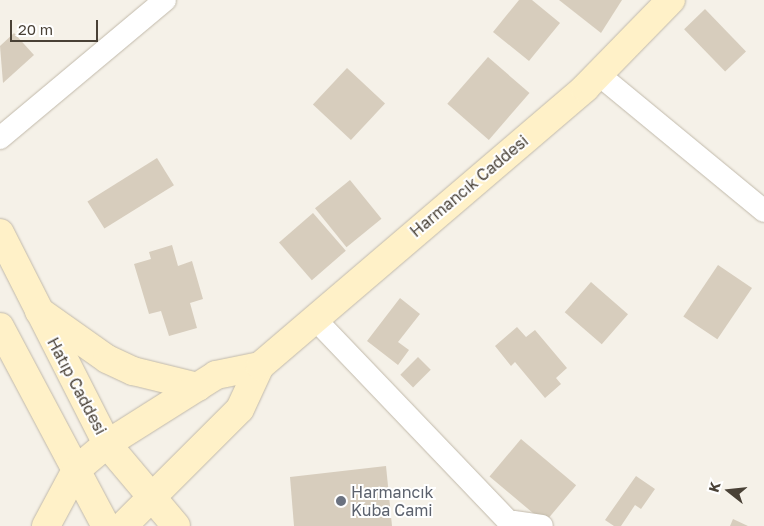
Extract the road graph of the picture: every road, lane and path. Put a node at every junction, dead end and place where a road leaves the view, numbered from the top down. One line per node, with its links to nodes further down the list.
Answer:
1 (165, 0): 4 (street)
2 (672, 0): 3 (street, Harmancık Caddesi)
3 (598, 74): 5 (street); 8 (street, Harmancık Caddesi)
4 (0, 138)
5 (764, 211)
6 (0, 233): 7 (street, Hatıp Caddesi)
7 (36, 310): 11 (street); 12 (street, Hatıp Caddesi)
8 (314, 318): 10 (street, Harmancık Caddesi); 15 (street)
9 (0, 327): 13 (street)
10 (260, 366): 11 (street); 14 (street)
11 (198, 387): 12 (street)
12 (107, 444): 13 (street); 14 (street, Hatıp Caddesi)
13 (76, 470): 16 (street); 17 (street)
14 (149, 498): 18 (street); 19 (street, Hatıp Caddesi)
15 (513, 524): 20 (street)
16 (46, 526)
17 (106, 526)
18 (123, 526)
19 (176, 526)
20 (542, 526)

